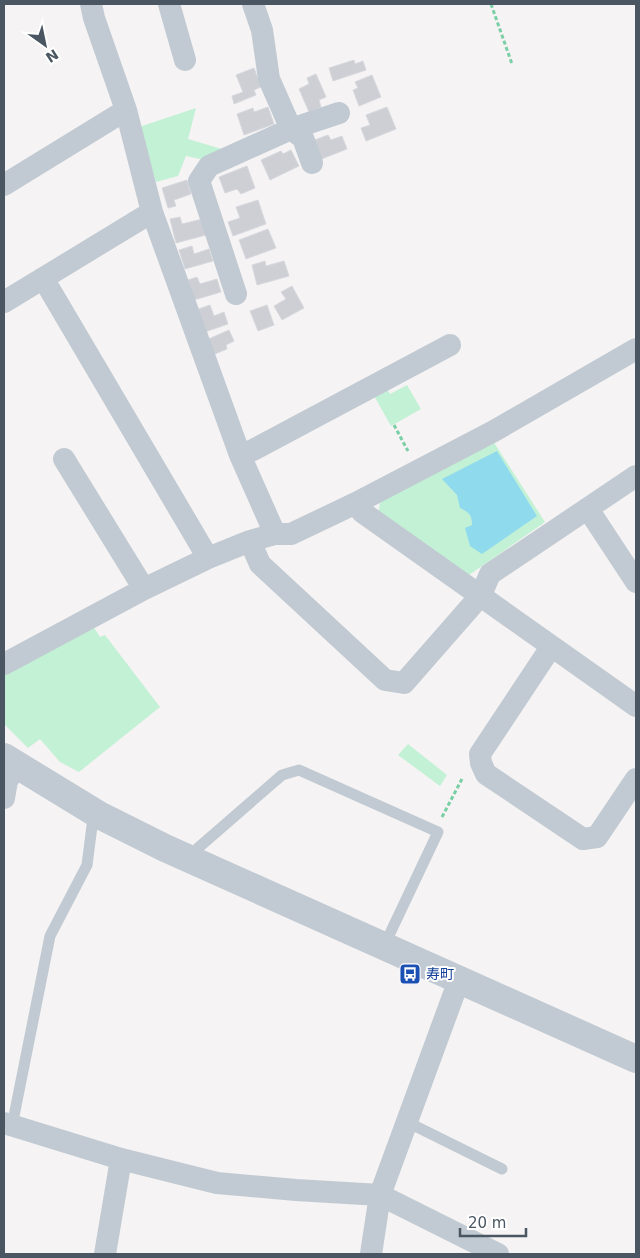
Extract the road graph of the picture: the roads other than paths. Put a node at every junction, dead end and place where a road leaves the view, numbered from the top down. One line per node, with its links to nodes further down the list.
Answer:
1 (92, 4): 5 (street)
2 (169, 4): 4 (street)
3 (252, 4): 7 (street)
4 (185, 60)
5 (126, 110): 9 (street); 10 (street)
6 (339, 112): 7 (street)
7 (291, 129): 8 (street); 12 (street)
8 (312, 163)
9 (4, 185)
10 (152, 212): 11 (street); 16 (street)
11 (42, 278): 13 (street); 23 (street)
12 (236, 294)
13 (4, 302)
14 (450, 345): 16 (street)
15 (636, 350): 19 (street)
16 (240, 455): 21 (street)
17 (64, 459): 25 (street)
18 (636, 476): 20 (street)
19 (356, 503): 21 (street); 26 (street)
20 (588, 508): 24 (street); 26 (street)
21 (275, 534): 22 (street)
22 (250, 541): 23 (street); 26 (street)
23 (208, 558): 25 (street)
24 (636, 582)
25 (144, 589): 28 (street)
26 (481, 595): 27 (street)
27 (551, 647): 29 (street); 31 (street)
28 (4, 664)
29 (636, 706)
30 (10, 761): 32 (street); 33 (street)
31 (636, 779)
32 (4, 798)
33 (98, 815): 34 (street); 39 (lane)
34 (192, 860): 35 (street); 35 (lane)
35 (384, 946): 36 (street)
36 (459, 980): 37 (street); 38 (street)
37 (636, 1059)
38 (408, 1122): 41 (lane); 42 (street)
39 (8, 1125): 40 (street)
40 (121, 1159): 42 (street); 43 (street)
41 (502, 1169)
42 (380, 1195): 44 (street); 45 (street)
43 (105, 1254)
44 (371, 1254)
45 (498, 1254)

